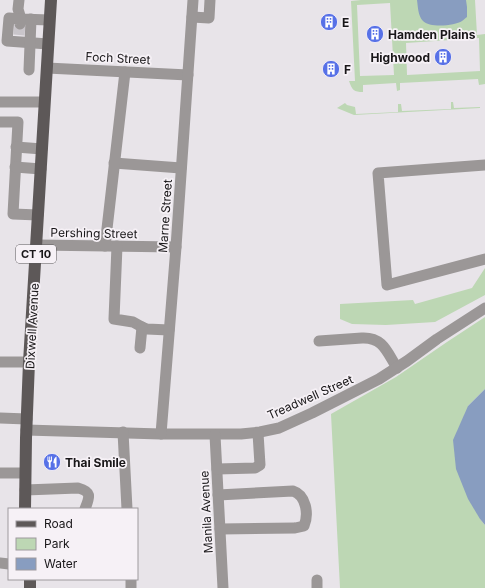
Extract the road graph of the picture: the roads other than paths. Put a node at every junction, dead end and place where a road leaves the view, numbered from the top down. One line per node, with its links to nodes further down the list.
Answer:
1 (18, 0): 7 (street)
2 (51, 0): 6 (main road, Dixwell Avenue / CT 10)
3 (193, 0): 5 (street, Marne Street)
4 (210, 0): 5 (street)
5 (192, 18): 12 (street, Marne Street)
6 (50, 20): 7 (street); 8 (main road, Dixwell Avenue / CT 10)
7 (23, 30): 8 (street); 10 (street)
8 (48, 44): 9 (main road, Dixwell Avenue / CT 10)
9 (47, 68): 11 (street, Foch Street); 14 (main road, Dixwell Avenue / CT 10)
10 (29, 70)
11 (125, 72): 12 (street, Foch Street); 18 (street)
12 (188, 75): 21 (street, Marne Street)
13 (0, 102): 14 (street)
14 (44, 102): 17 (main road, Dixwell Avenue / CT 10)
15 (0, 122): 16 (street)
16 (16, 147): 17 (street); 20 (street)
17 (42, 149): 22 (main road, Dixwell Avenue / CT 10)
18 (114, 163): 21 (street); 25 (street)
19 (485, 165): 28 (street)
20 (15, 167): 22 (street); 23 (street)
21 (182, 168): 27 (street, Marne Street)
22 (40, 169): 23 (main road, Dixwell Avenue / CT 10)
23 (38, 215): 24 (main road, Dixwell Avenue / CT 10)
24 (36, 245): 25 (street, Pershing Street); 35 (main road, Dixwell Avenue / CT 10)
25 (105, 246): 26 (street, Pershing Street)
26 (117, 246): 27 (street, Pershing Street); 30 (street)
27 (176, 247): 31 (street, Marne Street)
28 (485, 259)
29 (485, 308): 36 (street, Treadwell Street)
30 (142, 327): 31 (street); 33 (street)
31 (169, 330): 41 (street, Marne Street)
32 (319, 341): 36 (street)
33 (140, 348)
34 (0, 362): 35 (street)
35 (29, 362): 38 (main road, Dixwell Avenue / CT 10)
36 (397, 368): 40 (street, Treadwell Street)
37 (0, 418): 38 (street, Treadwell Street)
38 (27, 424): 39 (street, Treadwell Street); 45 (main road, Dixwell Avenue / CT 10)
39 (123, 432): 41 (street, Treadwell Street); 50 (street)
40 (258, 433): 42 (street, Treadwell Street); 43 (street)
41 (161, 434): 42 (street, Treadwell Street)
42 (215, 434): 43 (street, Manila Avenue)
43 (216, 469): 47 (street, Manila Avenue)
44 (0, 473): 45 (street)
45 (25, 473): 46 (main road, Dixwell Avenue / CT 10)
46 (25, 490): 48 (main road, Dixwell Avenue / CT 10); 49 (street)
47 (218, 495): 51 (street, Manila Avenue); 51 (street)
48 (25, 508)
49 (85, 508)
50 (127, 508)
51 (220, 529): 52 (street, Manila Avenue)
52 (223, 588)

